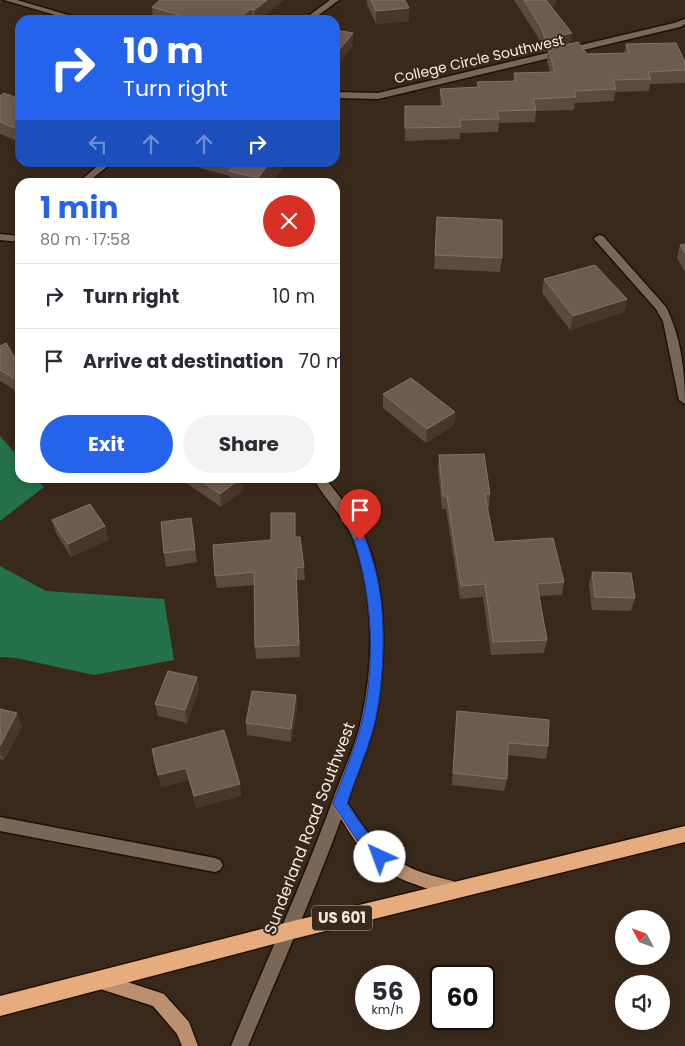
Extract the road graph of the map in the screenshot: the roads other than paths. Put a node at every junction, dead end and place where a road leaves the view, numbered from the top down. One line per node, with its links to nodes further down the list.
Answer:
1 (8, 0): 3 (street)
2 (335, 0): 4 (street)
3 (63, 15)
4 (314, 15)
5 (685, 21): 6 (street, College Circle Southwest)
6 (340, 95)
7 (102, 167): 8 (street)
8 (88, 178)
9 (0, 237): 10 (street)
10 (15, 238)
11 (599, 238): 12 (street)
12 (685, 400)
13 (323, 483): 14 (street, Sunderland Road Southwest)
14 (340, 804): 18 (main road); 19 (street, Sunderland Road Southwest)
15 (0, 824): 17 (street)
16 (685, 834): 18 (highway, US 601)
17 (215, 865)
18 (458, 890): 19 (highway, US 601)
19 (290, 931): 20 (highway, US 601); 23 (street, Sunderland Road Southwest)
20 (98, 980): 21 (highway, US 601); 22 (main road)
21 (0, 1006)
22 (190, 1046)
23 (239, 1046)

